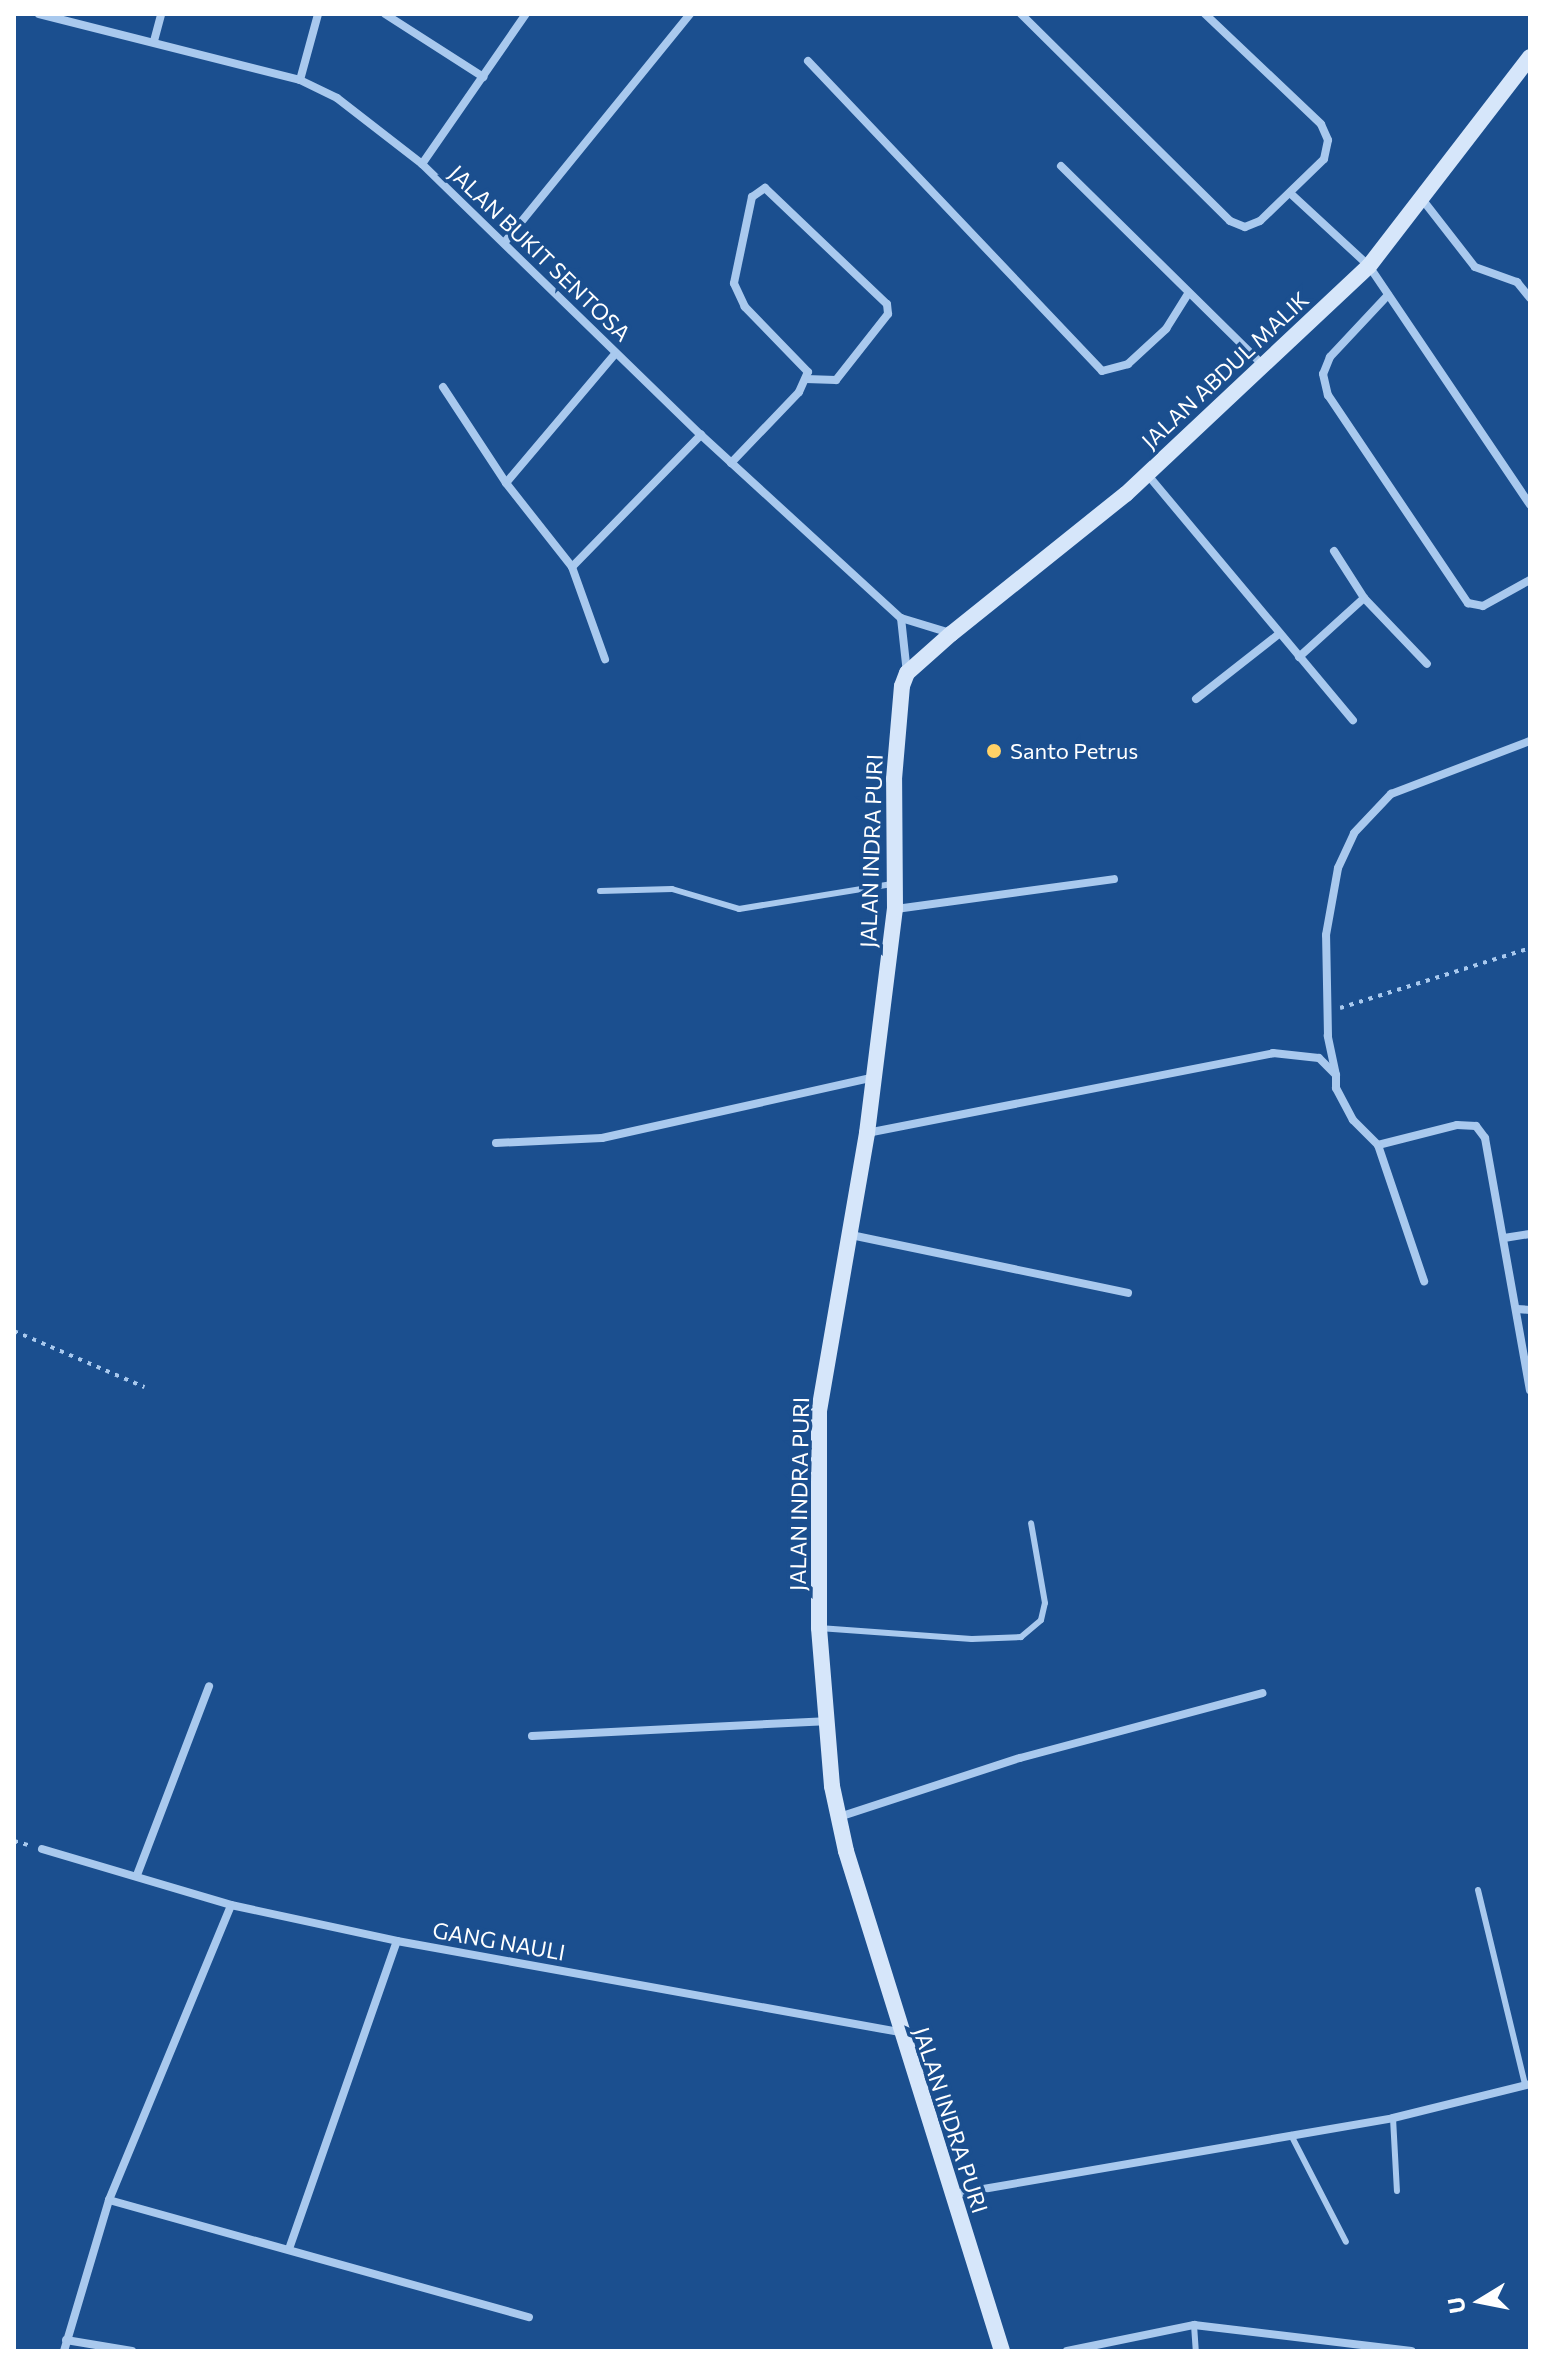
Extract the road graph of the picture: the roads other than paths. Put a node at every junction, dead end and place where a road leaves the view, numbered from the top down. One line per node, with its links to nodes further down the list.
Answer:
1 (39, 14): 9 (street, JALAN BUKIT SENTOSA)
2 (161, 14): 9 (street)
3 (318, 14): 13 (street)
4 (385, 14): 12 (street)
5 (526, 14): 12 (street)
6 (690, 14): 18 (street)
7 (1021, 14): 16 (street)
8 (1205, 14): 16 (street)
9 (154, 41): 13 (street, JALAN BUKIT SENTOSA)
10 (1530, 57): 17 (street, JALAN ABDUL MALIK)
11 (808, 61): 20 (street)
12 (483, 77): 14 (street)
13 (300, 80): 14 (street, JALAN BUKIT SENTOSA)
14 (422, 164): 18 (street, JALAN BUKIT SENTOSA)
15 (1061, 166): 20 (street)
16 (1290, 193): 19 (street)
17 (1422, 199): 19 (street, JALAN ABDUL MALIK); 22 (street)
18 (504, 243): 23 (street, JALAN BUKIT SENTOSA)
19 (1369, 266): 21 (street); 24 (street, JALAN ABDUL MALIK)
20 (1187, 295): 24 (street)
21 (1388, 295): 31 (street); 34 (street)
22 (1530, 298)
23 (616, 353): 27 (street, JALAN BUKIT SENTOSA); 30 (street)
24 (1264, 365): 29 (street, JALAN ABDUL MALIK)
25 (806, 379): 25 (street); 28 (street)
26 (443, 387): 30 (street)
27 (701, 435): 28 (street, JALAN BUKIT SENTOSA); 33 (street)
28 (731, 463): 36 (street, JALAN BUKIT SENTOSA)
29 (1147, 474): 37 (street, JALAN ABDUL MALIK); 38 (street)
30 (506, 483): 33 (street)
31 (1530, 505)
32 (1334, 551): 35 (street)
33 (572, 567): 40 (street)
34 (1530, 580)
35 (1364, 598): 39 (street); 41 (street)
36 (901, 618): 37 (street, JALAN BUKIT SENTOSA); 42 (street, JALAN INDRA PURI)
37 (951, 634): 42 (street, JALAN ABDUL MALIK)
38 (1279, 634): 39 (street); 43 (street)
39 (1299, 657): 44 (street)
40 (605, 659)
41 (1427, 664)
42 (907, 673): 47 (street, JALAN INDRA PURI)
43 (1196, 699)
44 (1353, 720)
45 (1530, 741): 50 (street)
46 (1114, 879): 49 (street)
47 (892, 884): 48 (lane); 49 (street, JALAN INDRA PURI)
48 (600, 891)
49 (895, 909): 51 (street, JALAN INDRA PURI)
50 (1336, 1075): 52 (street); 54 (street)
51 (875, 1077): 52 (street, JALAN INDRA PURI); 53 (street)
52 (867, 1133): 56 (street, JALAN INDRA PURI)
53 (496, 1143)
54 (1378, 1145): 57 (street); 58 (street)
55 (1530, 1234): 57 (street)
56 (851, 1235): 59 (street); 64 (street, JALAN INDRA PURI)
57 (1504, 1238): 60 (street)
58 (1424, 1281)
59 (1128, 1293)
60 (1517, 1309): 61 (street); 62 (street)
61 (1530, 1310)
62 (1530, 1390)
63 (1031, 1523): 64 (lane)
64 (819, 1628): 67 (street, JALAN INDRA PURI)
65 (209, 1686): 71 (street)
66 (1262, 1693): 69 (street)
67 (825, 1721): 68 (street); 69 (street, JALAN INDRA PURI)
68 (532, 1736)
69 (838, 1817): 75 (street, JALAN INDRA PURI)
70 (42, 1849): 71 (street, GANG NAULI)
71 (137, 1875): 73 (street, GANG NAULI)
72 (1478, 1890): 76 (lane)
73 (231, 1905): 74 (street, GANG NAULI); 81 (street)
74 (397, 1941): 75 (street, GANG NAULI); 83 (street)
75 (899, 2032): 80 (street, JALAN INDRA PURI)
76 (1528, 2084): 77 (street)
77 (1393, 2118): 78 (street); 79 (lane)
78 (1291, 2135): 80 (street); 82 (lane)
79 (1397, 2191)
80 (953, 2194): 89 (street, JALAN INDRA PURI)
81 (109, 2200): 83 (street); 86 (street)
82 (1346, 2242)
83 (289, 2249): 84 (street)
84 (529, 2317)
85 (1194, 2325): 90 (street); 91 (lane); 92 (street)
86 (66, 2340): 87 (street); 88 (street)
87 (64, 2351)
88 (132, 2351)
89 (1002, 2351)
90 (1067, 2351)
91 (1196, 2351)
92 (1411, 2351)

